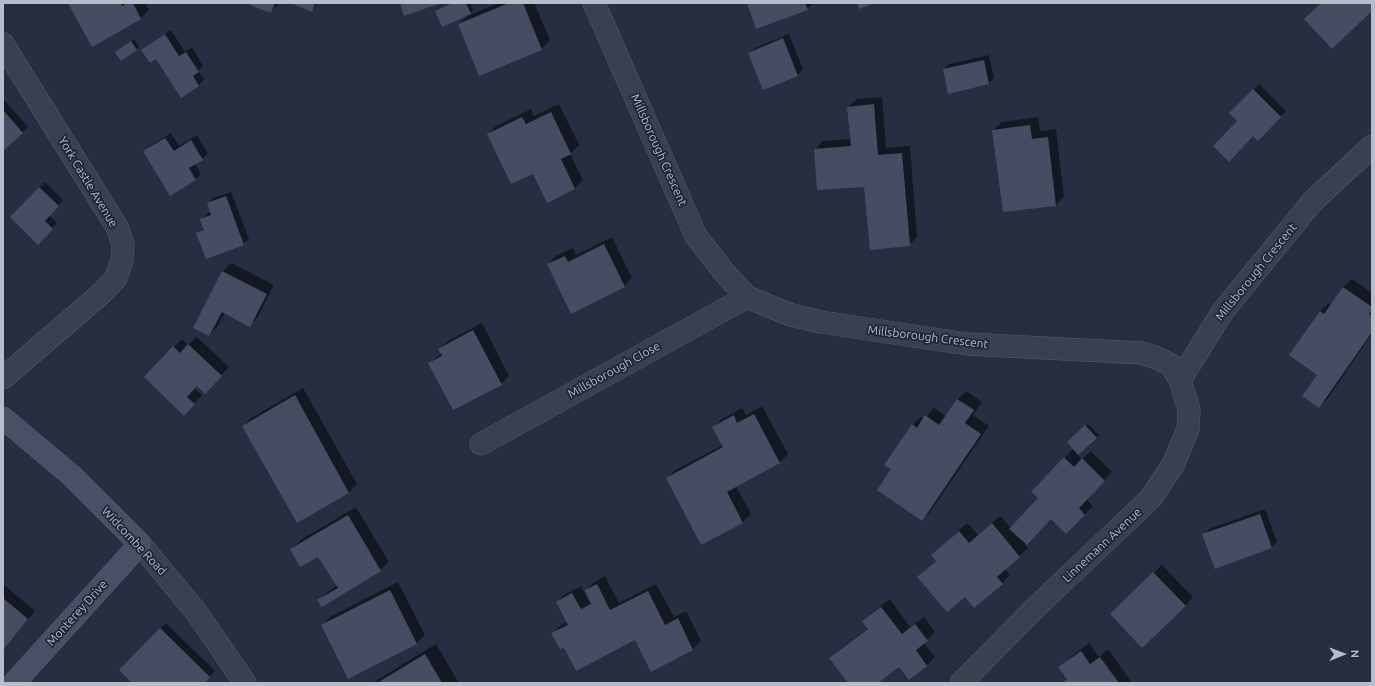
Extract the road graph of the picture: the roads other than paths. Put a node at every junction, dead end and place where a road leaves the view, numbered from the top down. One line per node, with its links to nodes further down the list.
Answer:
1 (594, 3): 4 (street, Millsborough Crescent)
2 (3, 44): 5 (street, York Castle Avenue)
3 (1372, 146): 6 (street, Millsborough Crescent)
4 (747, 297): 6 (street, Millsborough Crescent); 8 (street, Millsborough Close)
5 (3, 378)
6 (1180, 380): 12 (street, Linnemann Avenue)
7 (3, 418): 9 (street, Widcombe Road)
8 (481, 444)
9 (140, 544): 10 (street, Monterey Drive); 11 (street, Widcombe Road)
10 (14, 683)
11 (245, 683)
12 (962, 683)

